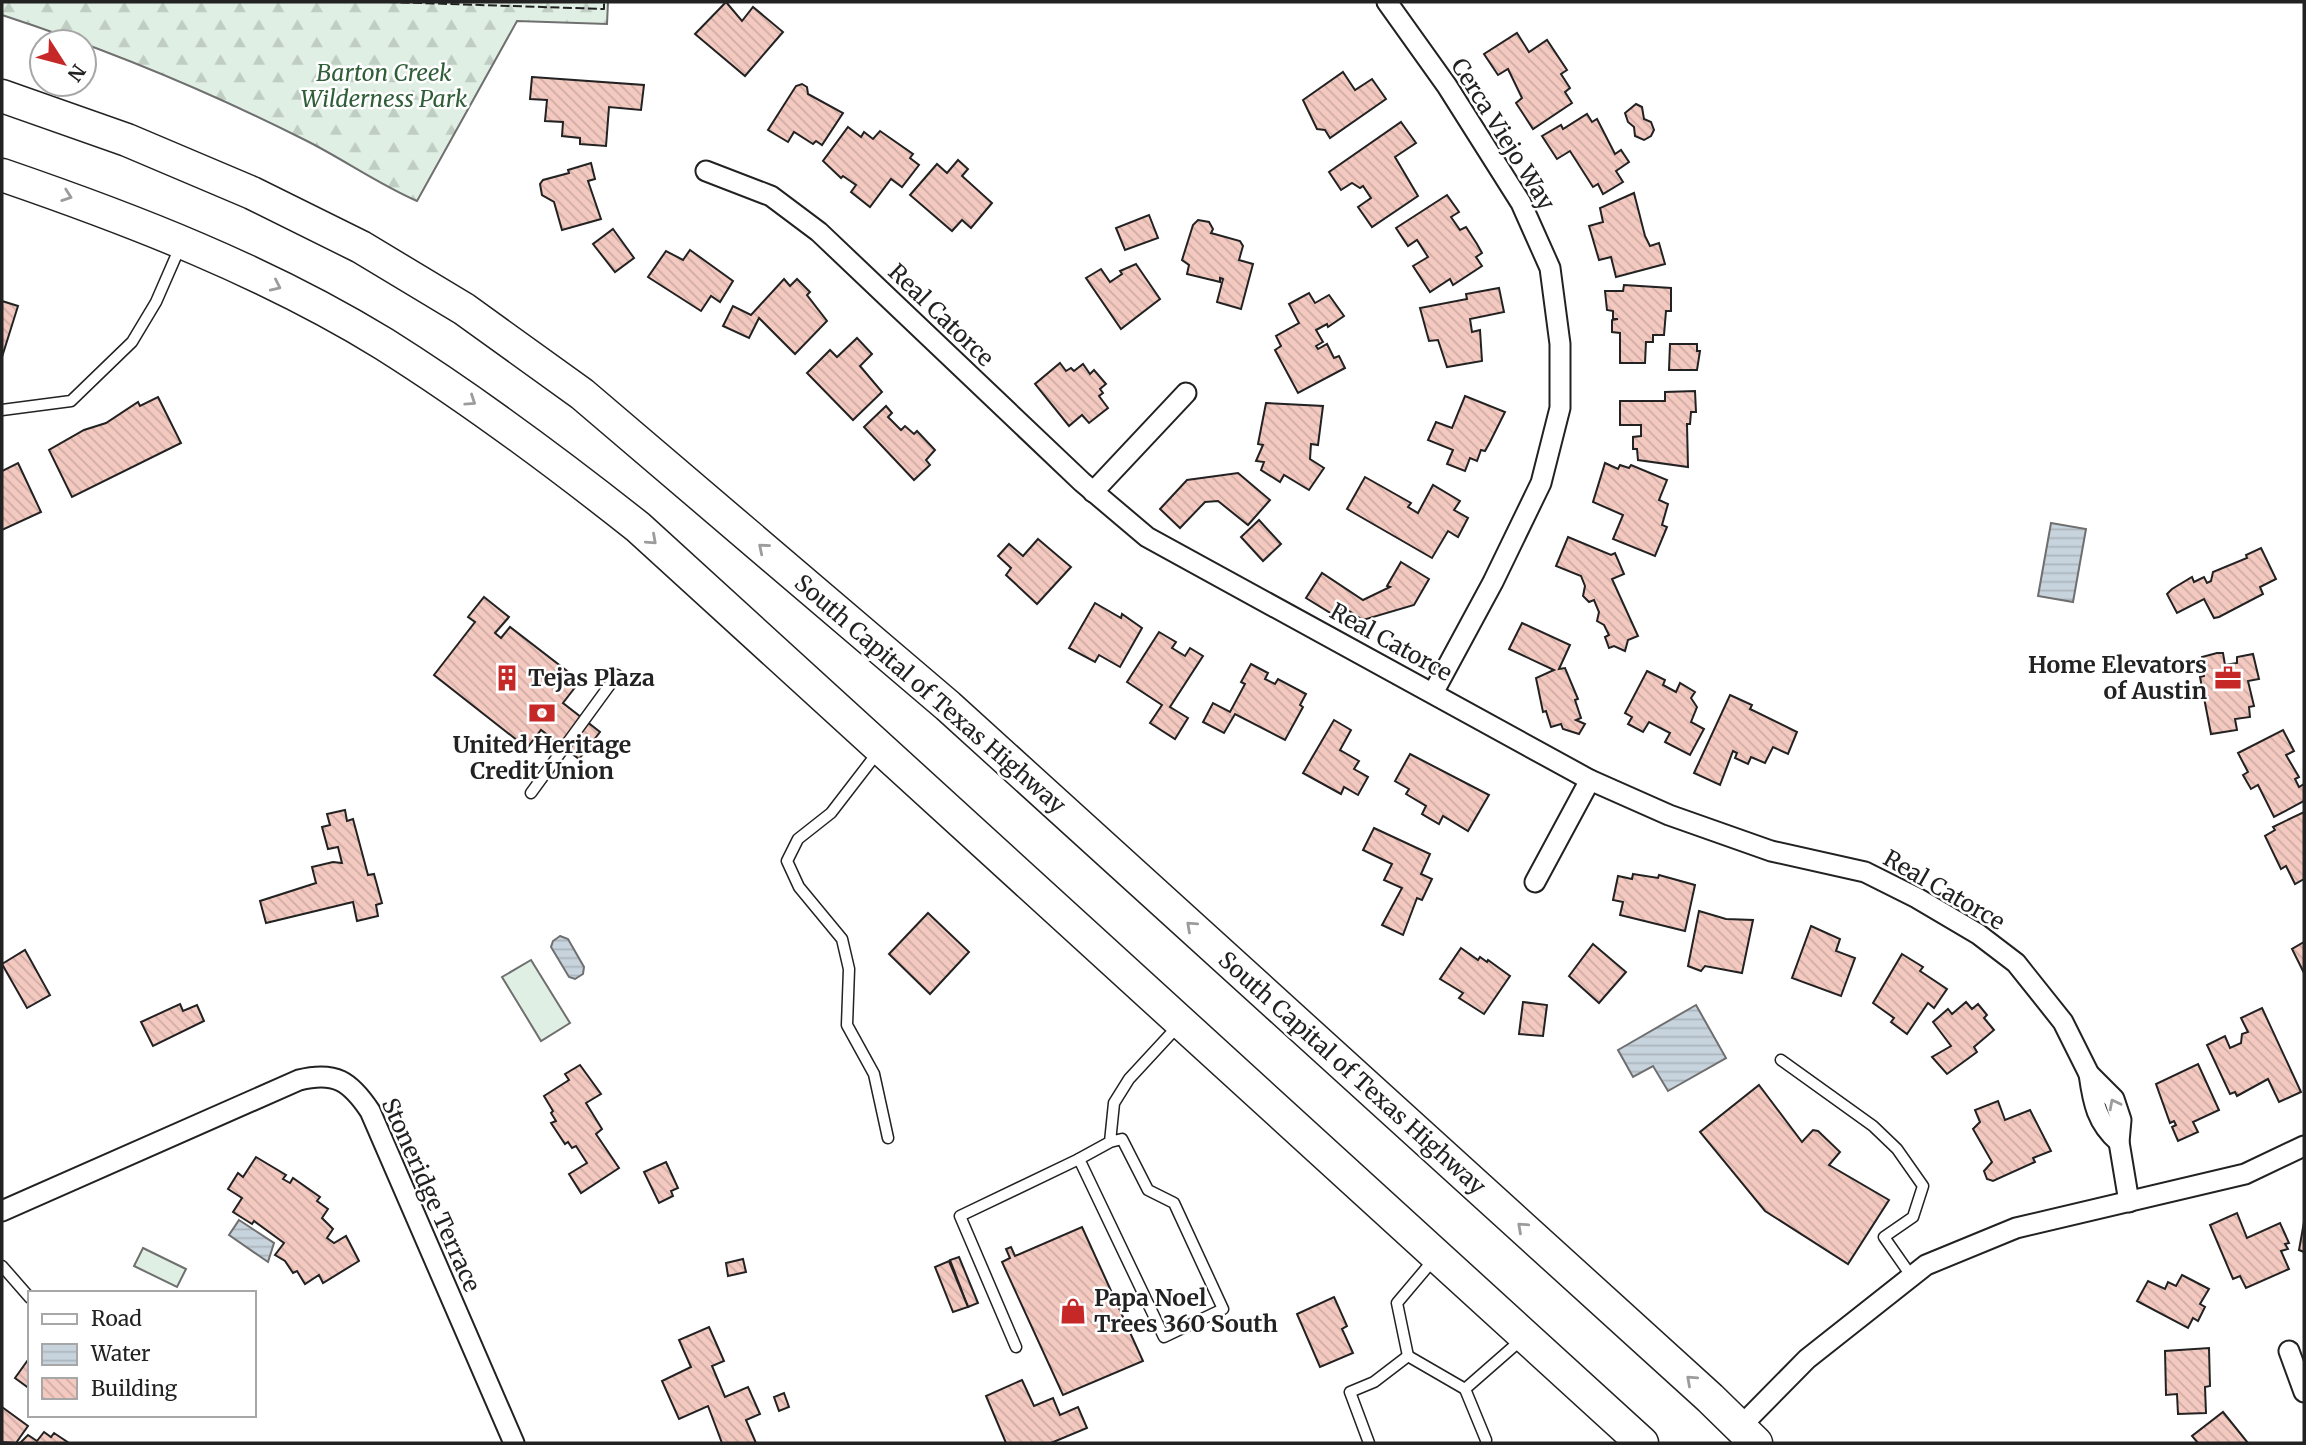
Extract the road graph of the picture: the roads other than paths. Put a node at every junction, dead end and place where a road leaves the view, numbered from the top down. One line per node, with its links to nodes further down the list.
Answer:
1 (1387, 2): 10 (street, Cerca Viejo Way)
2 (2, 96): 33 (highway, South Capital of Texas Highway, one-way to 2)
3 (706, 171): 8 (street, Real Catorce)
4 (2, 175): 5 (highway, one-way to 5)
5 (183, 242): 7 (lane); 11 (highway, one-way to 11)
6 (1186, 393): 8 (street)
7 (2, 410)
8 (1093, 492): 10 (street, Real Catorce)
9 (617, 676): 13 (lane)
10 (1433, 693): 12 (street, Real Catorce)
11 (881, 749): 15 (highway); 17 (lane)
12 (1590, 780): 14 (street); 21 (street, Real Catorce)
13 (531, 793)
14 (1535, 882)
15 (1180, 1023): 18 (lane); 23 (highway)
16 (1782, 1060): 25 (lane)
17 (888, 1138)
18 (1111, 1142): 20 (lane); 20 (lane)
19 (2304, 1146): 21 (street)
20 (1079, 1158): 28 (lane)
21 (2129, 1202): 25 (street)
22 (2, 1211): 35 (street, Stoneridge Terrace)
23 (1436, 1258): 27 (highway); 30 (lane)
24 (2, 1266): 26 (lane)
25 (1912, 1277): 33 (street)
26 (28, 1296)
27 (1524, 1337): 31 (lane); 37 (highway)
28 (1016, 1347)
29 (2289, 1352): 32 (street)
30 (1408, 1356): 31 (lane); 36 (lane)
31 (1465, 1389): 34 (lane)
32 (2304, 1392)
33 (1740, 1438)
34 (1484, 1442)
35 (514, 1443)
36 (1369, 1443)
37 (1642, 1443)

